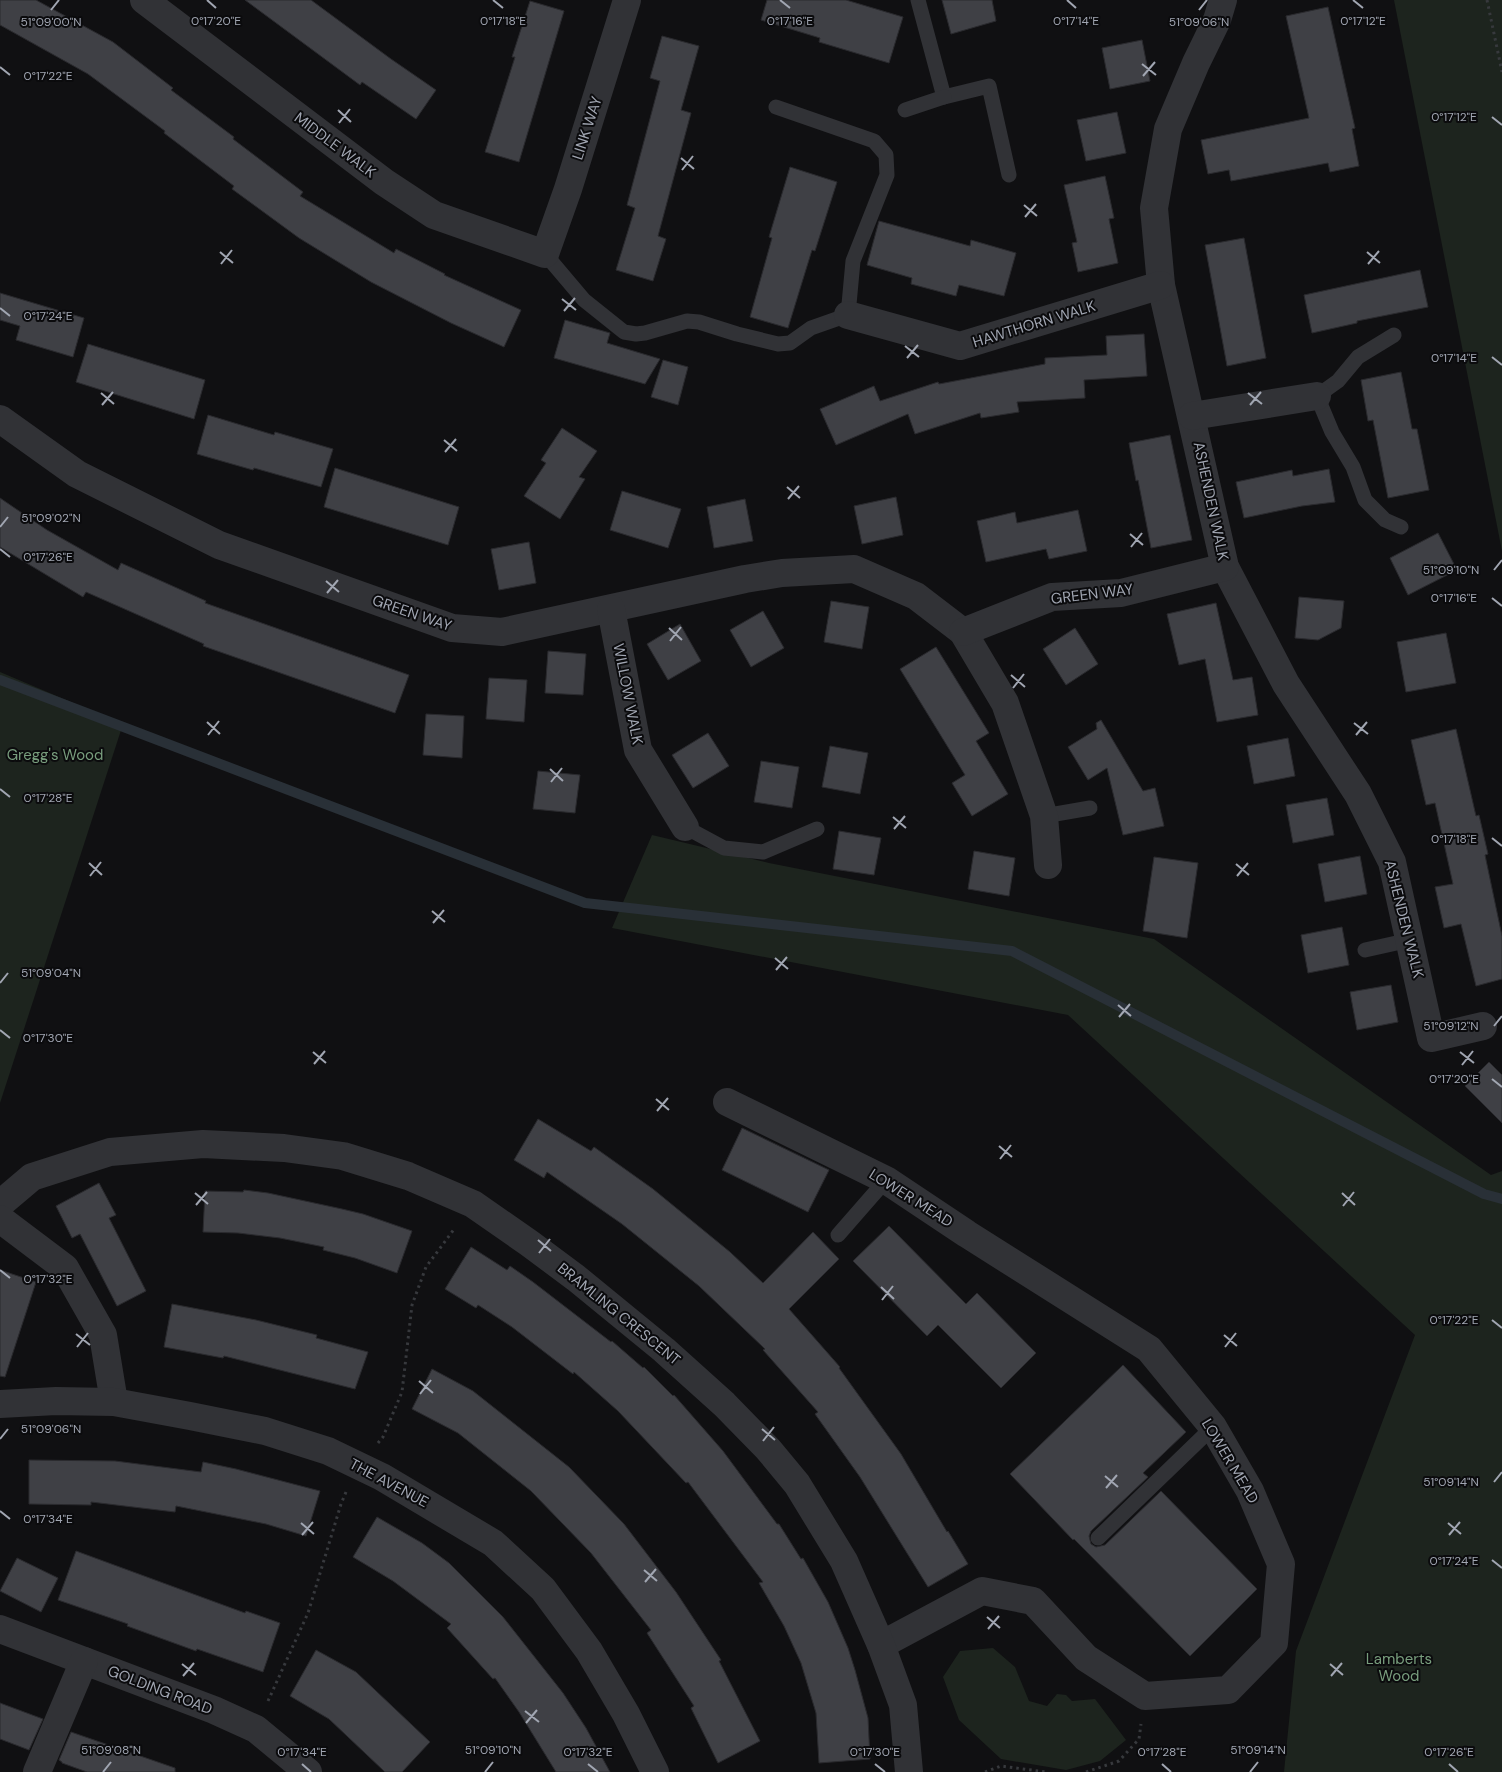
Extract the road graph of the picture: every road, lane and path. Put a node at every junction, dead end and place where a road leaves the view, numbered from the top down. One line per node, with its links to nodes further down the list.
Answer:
1 (144, 0): 11 (street, MIDDLE WALK)
2 (627, 0): 11 (street, LINK WAY)
3 (918, 0): 7 (lane)
4 (1223, 0): 12 (street, ASHENDEN WALK)
5 (1487, 0): 6 (path)
6 (1502, 72)
7 (944, 97): 9 (lane); 10 (lane)
8 (776, 107): 13 (lane)
9 (905, 110)
10 (1009, 176)
11 (545, 254): 13 (lane)
12 (1161, 285): 13 (street, HAWTHORN WALK); 16 (street, ASHENDEN WALK)
13 (848, 316)
14 (1394, 335): 15 (lane)
15 (1317, 396): 16 (street); 18 (lane)
16 (1192, 416): 19 (street, ASHENDEN WALK)
17 (0, 419): 20 (street, GREEN WAY)
18 (1401, 527)
19 (1225, 567): 21 (street, GREEN WAY); 27 (street, ASHENDEN WALK)
20 (611, 609): 21 (street, GREEN WAY); 24 (street, WILLOW WALK)
21 (963, 632): 23 (street, GREEN WAY)
22 (1090, 808): 23 (lane)
23 (1044, 816): 26 (street, GREEN WAY)
24 (685, 827): 25 (lane)
25 (817, 829)
26 (1048, 865)
27 (1410, 940): 28 (lane); 29 (street, ASHENDEN WALK)
28 (1365, 950)
29 (1483, 1026)
30 (727, 1102): 31 (street, LOWER MEAD)
31 (886, 1180): 35 (lane); 38 (street, LOWER MEAD)
32 (0, 1204): 33 (street, BRAMLING CRESCENT)
33 (473, 1204): 39 (path); 43 (street, BRAMLING CRESCENT)
34 (0, 1220): 36 (street)
35 (838, 1235)
36 (114, 1402): 37 (street, THE AVENUE); 49 (street, THE AVENUE)
37 (0, 1404)
38 (1213, 1427): 41 (lane); 45 (street, LOWER MEAD)
39 (383, 1437)
40 (341, 1504): 46 (path)
41 (1098, 1538)
42 (0, 1629): 44 (street, GOLDING ROAD)
43 (881, 1645): 45 (street); 50 (street, BRAMLING CRESCENT)
44 (84, 1661): 46 (street, GOLDING ROAD); 47 (street)
45 (1145, 1696): 53 (path)
46 (256, 1729): 48 (street, GOLDING ROAD)
47 (37, 1772)
48 (308, 1772)
49 (656, 1772)
50 (910, 1772)
51 (985, 1772): 52 (path)
52 (1046, 1772)
53 (1086, 1772)

